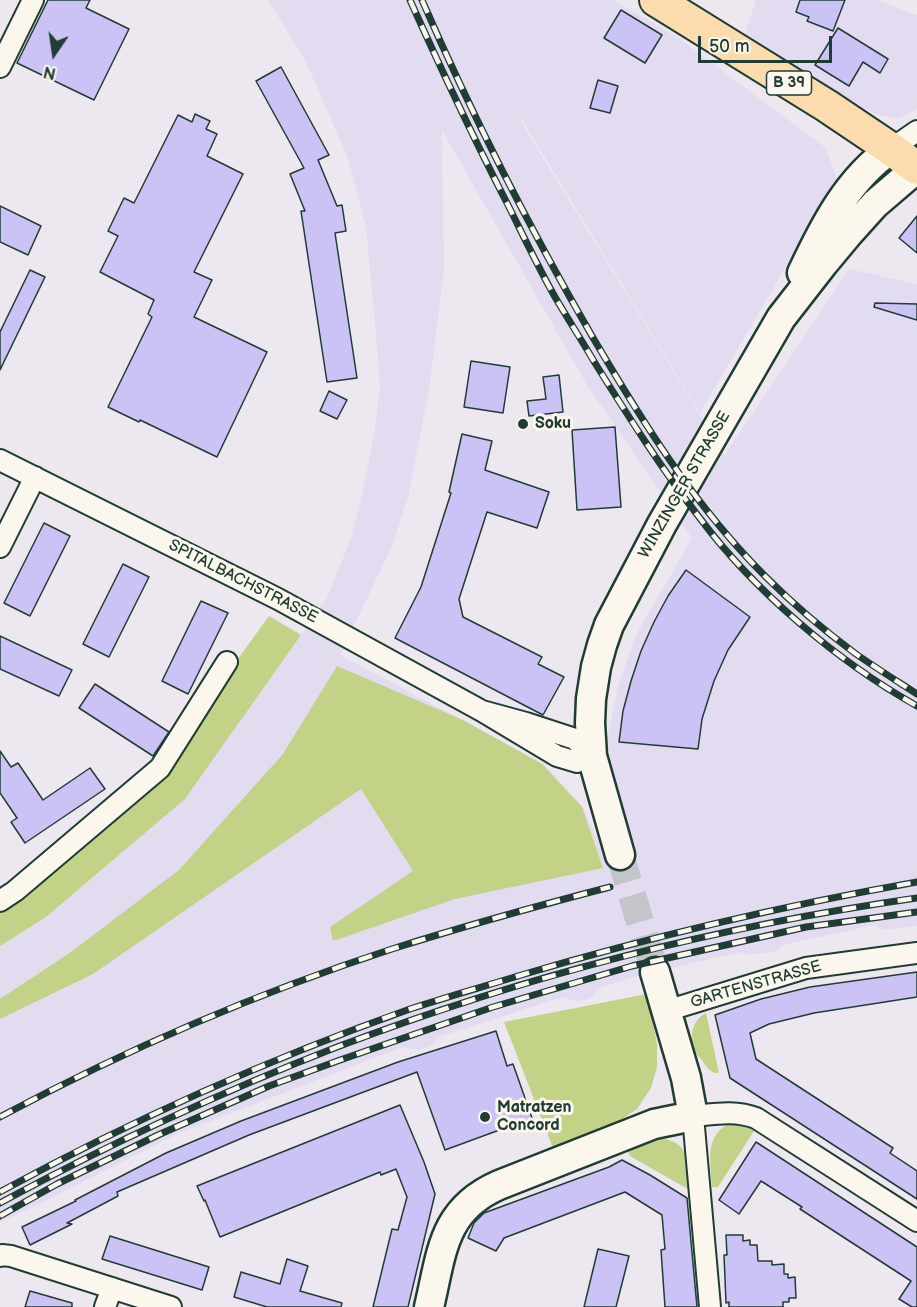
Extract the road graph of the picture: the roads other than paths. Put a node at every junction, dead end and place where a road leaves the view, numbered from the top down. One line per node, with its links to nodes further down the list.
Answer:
1 (33, 0): 3 (street)
2 (656, 0): 5 (main road, B 39)
3 (0, 67)
4 (917, 131): 5 (street)
5 (891, 148): 6 (main road, B 39); 7 (street)
6 (917, 168): 7 (street, WINZINGER STRASSE)
7 (781, 318): 12 (street, WINZINGER STRASSE)
8 (0, 460): 9 (street, SPITALBACHSTRASSE)
9 (35, 477): 10 (street); 12 (street, SPITALBACHSTRASSE)
10 (0, 547)
11 (227, 662): 14 (street)
12 (592, 756): 13 (street, WINZINGER STRASSE)
13 (620, 855)
14 (0, 901)
15 (917, 953): 17 (street, GARTENSTRASSE)
16 (655, 972): 17 (street)
17 (666, 1011): 18 (street)
18 (679, 1054): 19 (street); 20 (street)
19 (693, 1116): 20 (street); 21 (street); 27 (street)
20 (654, 1124): 26 (street)
21 (917, 1221)
22 (1, 1255): 23 (street)
23 (112, 1288): 24 (street); 25 (street)
24 (105, 1307)
25 (171, 1307)
26 (429, 1307)
27 (710, 1307)

